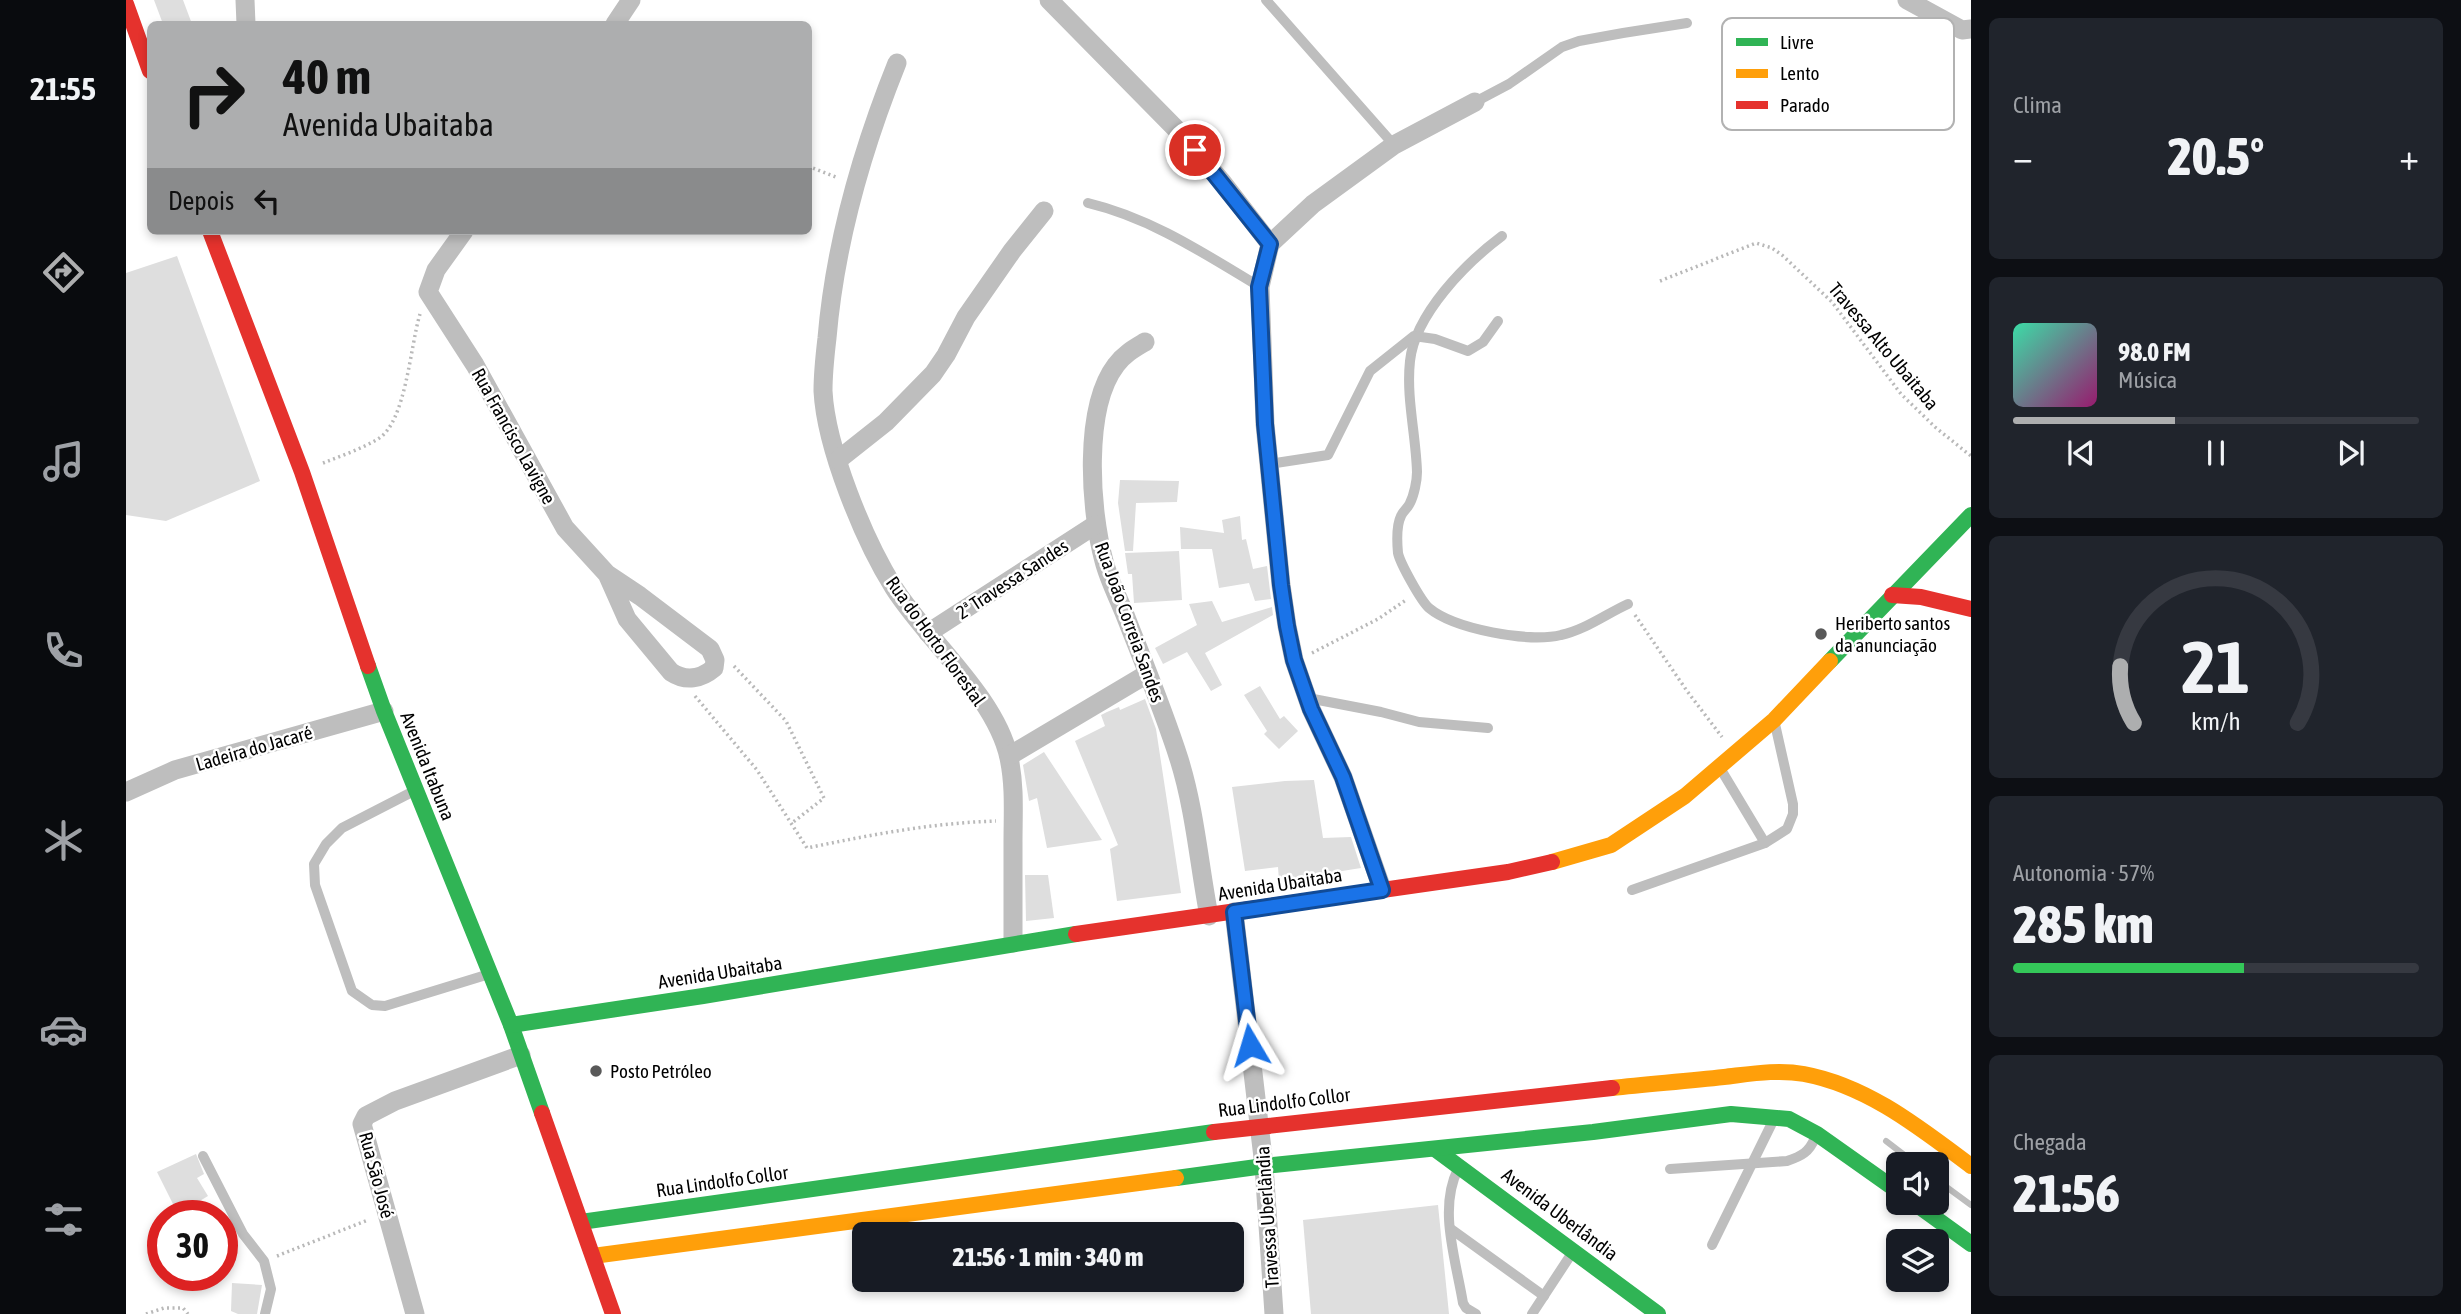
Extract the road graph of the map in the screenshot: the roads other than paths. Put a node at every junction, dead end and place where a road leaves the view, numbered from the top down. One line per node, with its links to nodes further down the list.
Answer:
1 (245, 0): 8 (street)
2 (631, 0): 9 (street)
3 (1049, 0): 20 (street)
4 (1266, 0): 14 (lane)
5 (1907, 0): 7 (street)
6 (126, 4): 11 (main road)
7 (1944, 18)
8 (246, 21)
9 (617, 21)
10 (1687, 23): 13 (lane)
11 (147, 63)
12 (897, 63): 25 (street, Rua do Horto Florestal)
13 (1475, 102): 14 (street)
14 (1394, 145): 20 (street)
15 (1088, 204): 21 (lane)
16 (1044, 211): 25 (street)
17 (212, 235): 36 (main road, Avenida Itabuna)
18 (461, 235): 29 (street, Rua Francisco Lavigne)
19 (1502, 236): 23 (lane)
20 (1270, 244): 21 (street)
21 (1259, 287): 26 (street)
22 (1498, 321): 23 (lane)
23 (1414, 337): 26 (lane); 31 (lane)
24 (1145, 342): 28 (street, Rua João Correia Sandes)
25 (838, 460): 33 (street, Rua do Horto Florestal)
26 (1269, 464): 35 (street)
27 (1971, 515): 30 (main road, Avenida Ubaitaba)
28 (1096, 525): 33 (street, 2ª Travessa Sandes); 34 (street, Rua João Correia Sandes)
29 (607, 574): 29 (street, Rua Francisco Lavigne)
30 (1892, 595): 32 (main road); 37 (main road, Avenida Ubaitaba)
31 (1628, 604)
32 (1971, 609)
33 (928, 633): 39 (street, Rua do Horto Florestal)
34 (1147, 674): 39 (street); 47 (street, Rua João Correia Sandes)
35 (1307, 698): 38 (lane); 44 (street)
36 (384, 711): 41 (main road, Avenida Itabuna); 42 (street, Ladeira do Jacaré)
37 (1774, 720): 40 (main road, Avenida Ubaitaba); 43 (lane)
38 (1488, 728)
39 (1009, 756): 48 (street, Rua do Horto Florestal)
40 (1719, 766): 43 (lane); 44 (main road, Avenida Ubaitaba)
41 (416, 790): 49 (main road, Avenida Itabuna); 49 (lane)
42 (126, 792)
43 (1765, 843): 45 (lane)
44 (1382, 890): 46 (main road, Avenida Ubaitaba)
45 (1632, 890)
46 (1234, 912): 47 (main road, Avenida Ubaitaba); 53 (street, Travessa Uberlândia)
47 (1209, 916): 48 (main road, Avenida Ubaitaba)
48 (1013, 943): 50 (main road, Avenida Ubaitaba)
49 (490, 974): 50 (main road, Avenida Itabuna)
50 (511, 1026): 51 (main road, Avenida Itabuna)
51 (520, 1055): 64 (main road, Avenida Itabuna); 72 (street, Rua São José)
52 (1776, 1116): 54 (main road); 55 (main road); 57 (lane)
53 (1260, 1125): 58 (street, Travessa Uberlândia); 60 (main road, Rua Lindolfo Collor); 64 (main road, Rua Lindolfo Collor)
54 (1817, 1134): 57 (lane); 62 (main road)
55 (1435, 1149): 58 (main road); 59 (main road, Avenida Uberlândia)
56 (203, 1156): 71 (lane)
57 (1751, 1165): 61 (lane); 67 (lane)
58 (1264, 1166): 69 (main road); 74 (street, Travessa Uberlândia)
59 (1460, 1166): 65 (lane); 68 (main road, Avenida Uberlândia)
60 (1971, 1166)
61 (1670, 1168)
62 (1886, 1183)
63 (1931, 1215): 66 (main road)
64 (581, 1222): 69 (main road, Avenida Itabuna)
65 (1451, 1229): 70 (lane); 75 (lane)
66 (1971, 1244)
67 (1712, 1245)
68 (1573, 1251): 70 (lane); 77 (main road, Avenida Uberlândia)
69 (593, 1256): 73 (main road, Avenida Itabuna)
70 (1544, 1296): 76 (lane)
71 (265, 1314)
72 (415, 1314)
73 (613, 1314)
74 (1274, 1314)
75 (1476, 1314)
76 (1532, 1314)
77 (1658, 1314)

